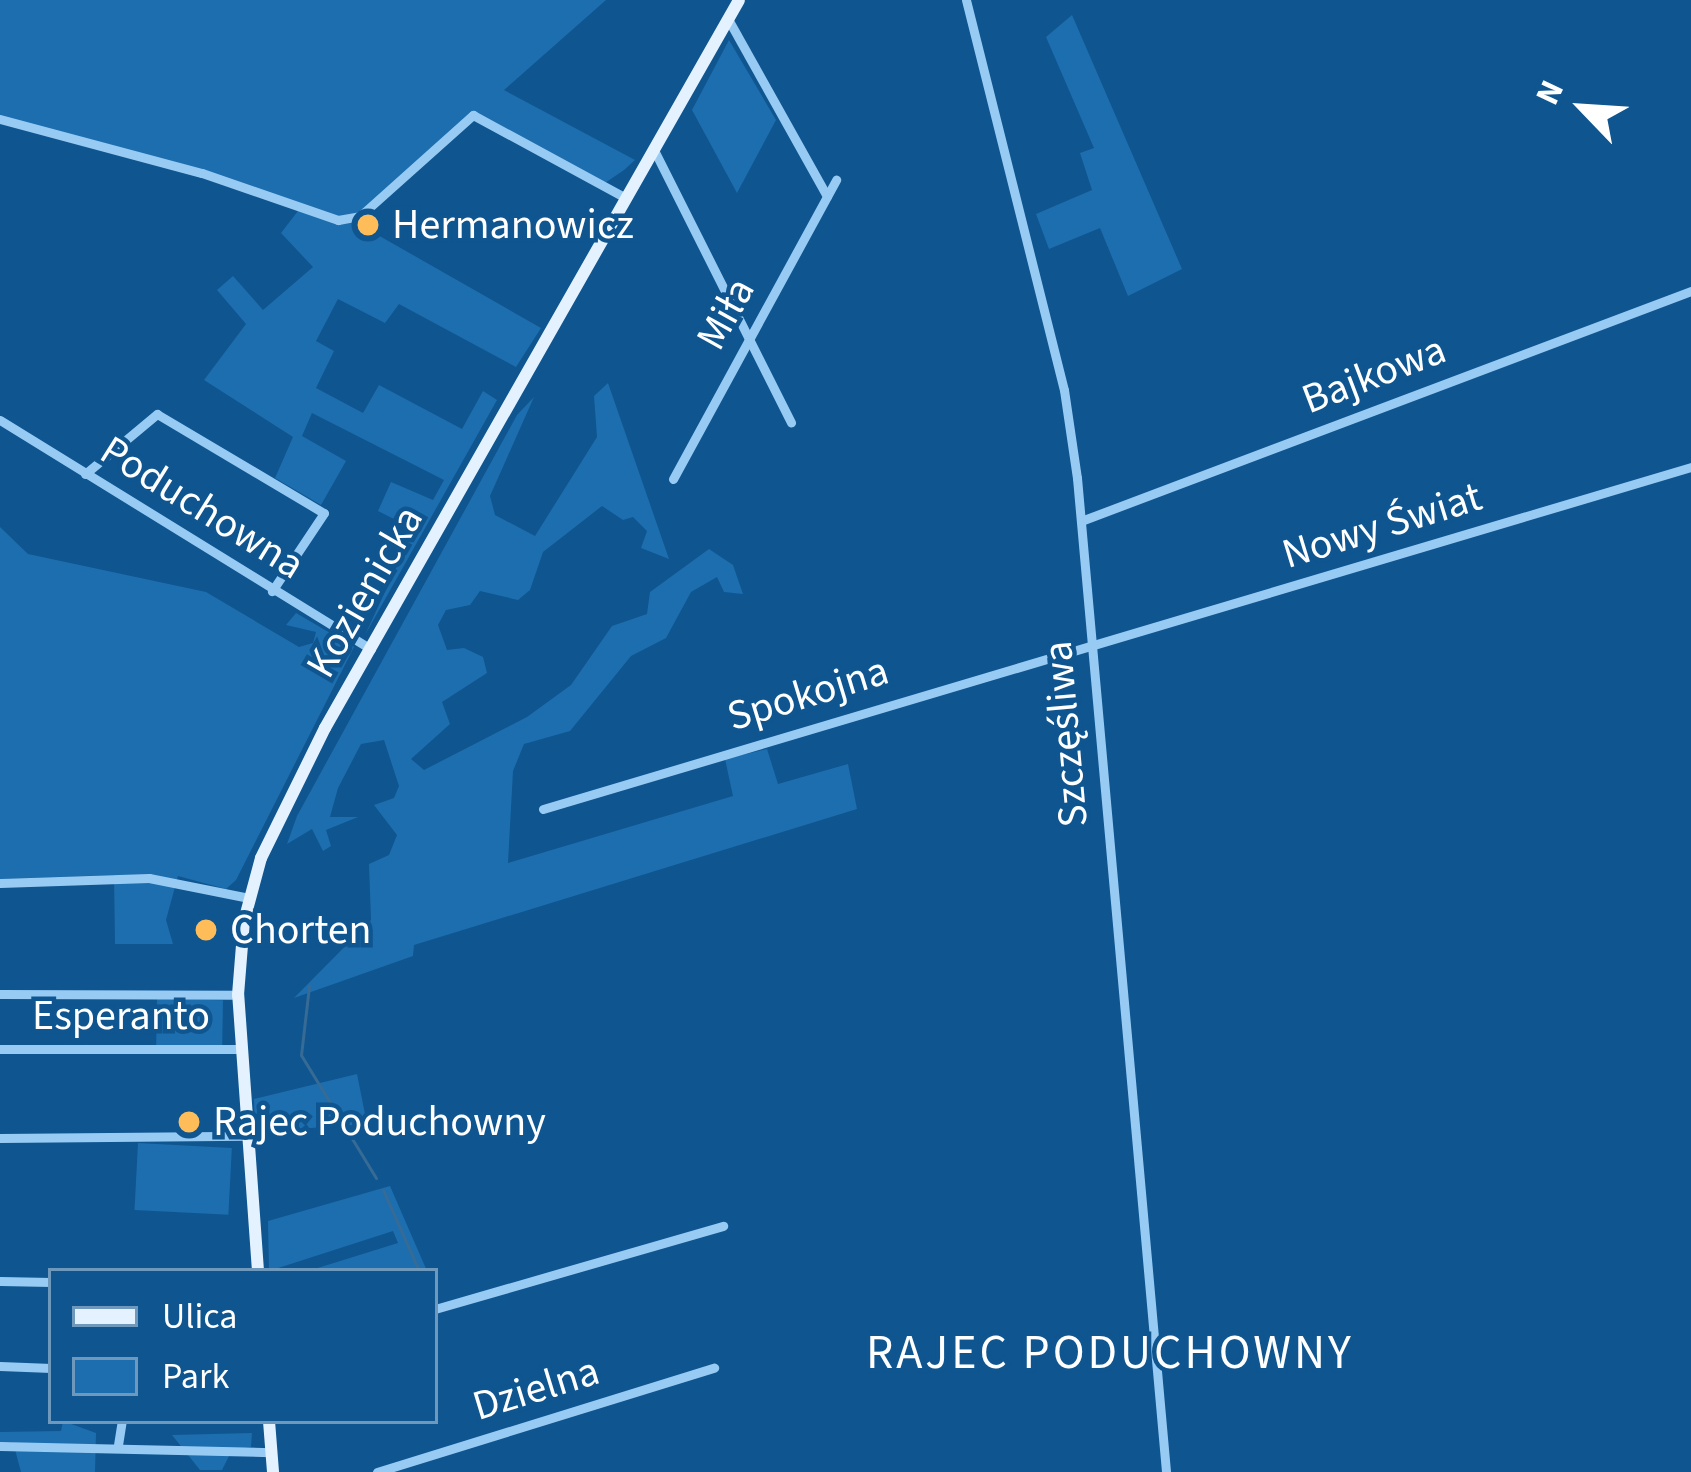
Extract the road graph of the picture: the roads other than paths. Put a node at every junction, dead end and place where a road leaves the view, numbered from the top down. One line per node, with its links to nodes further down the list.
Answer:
1 (739, 0): 3 (main road, Kozienicka)
2 (966, 0): 16 (street, Szczęśliwa)
3 (728, 20): 5 (main road, Kozienicka); 7 (street)
4 (0, 119): 8 (street)
5 (654, 150): 8 (main road, Kozienicka); 10 (street)
6 (836, 179): 7 (street, Miła)
7 (827, 196): 10 (street, Miła)
8 (626, 198): 19 (main road, Kozienicka)
9 (1691, 291): 16 (street, Bajkowa)
10 (749, 341): 12 (street); 15 (street, Miła)
11 (0, 420): 14 (street, Poduchowna)
12 (791, 422)
13 (1691, 467): 18 (street, Nowy Świat)
14 (86, 474): 17 (street, Poduchowna); 17 (street)
15 (674, 479)
16 (1081, 521): 18 (street, Szczęśliwa)
17 (272, 591): 19 (street, Poduchowna)
18 (1091, 645): 20 (street, Spokojna); 44 (street, Szczęśliwa)
19 (371, 649): 22 (main road, Kozienicka)
20 (543, 809)
21 (0, 883): 22 (street)
22 (249, 898): 24 (main road, Kozienicka)
23 (0, 994): 24 (street)
24 (238, 995): 26 (main road, Kozienicka)
25 (0, 1049): 26 (street, Esperanto)
26 (242, 1049): 27 (main road, Kozienicka)
27 (248, 1136): 28 (street); 30 (main road, Kozienicka)
28 (0, 1138)
29 (723, 1226): 33 (street)
30 (258, 1268)
31 (0, 1281): 32 (street)
32 (48, 1282)
33 (438, 1309)
34 (0, 1366): 35 (street)
35 (48, 1368)
36 (714, 1368): 43 (street, Dzielna)
37 (122, 1424): 39 (street)
38 (269, 1424): 41 (main road)
39 (118, 1445): 40 (street); 41 (street)
40 (0, 1446)
41 (271, 1451): 42 (main road)
42 (272, 1472)
43 (377, 1472)
44 (1166, 1472)

